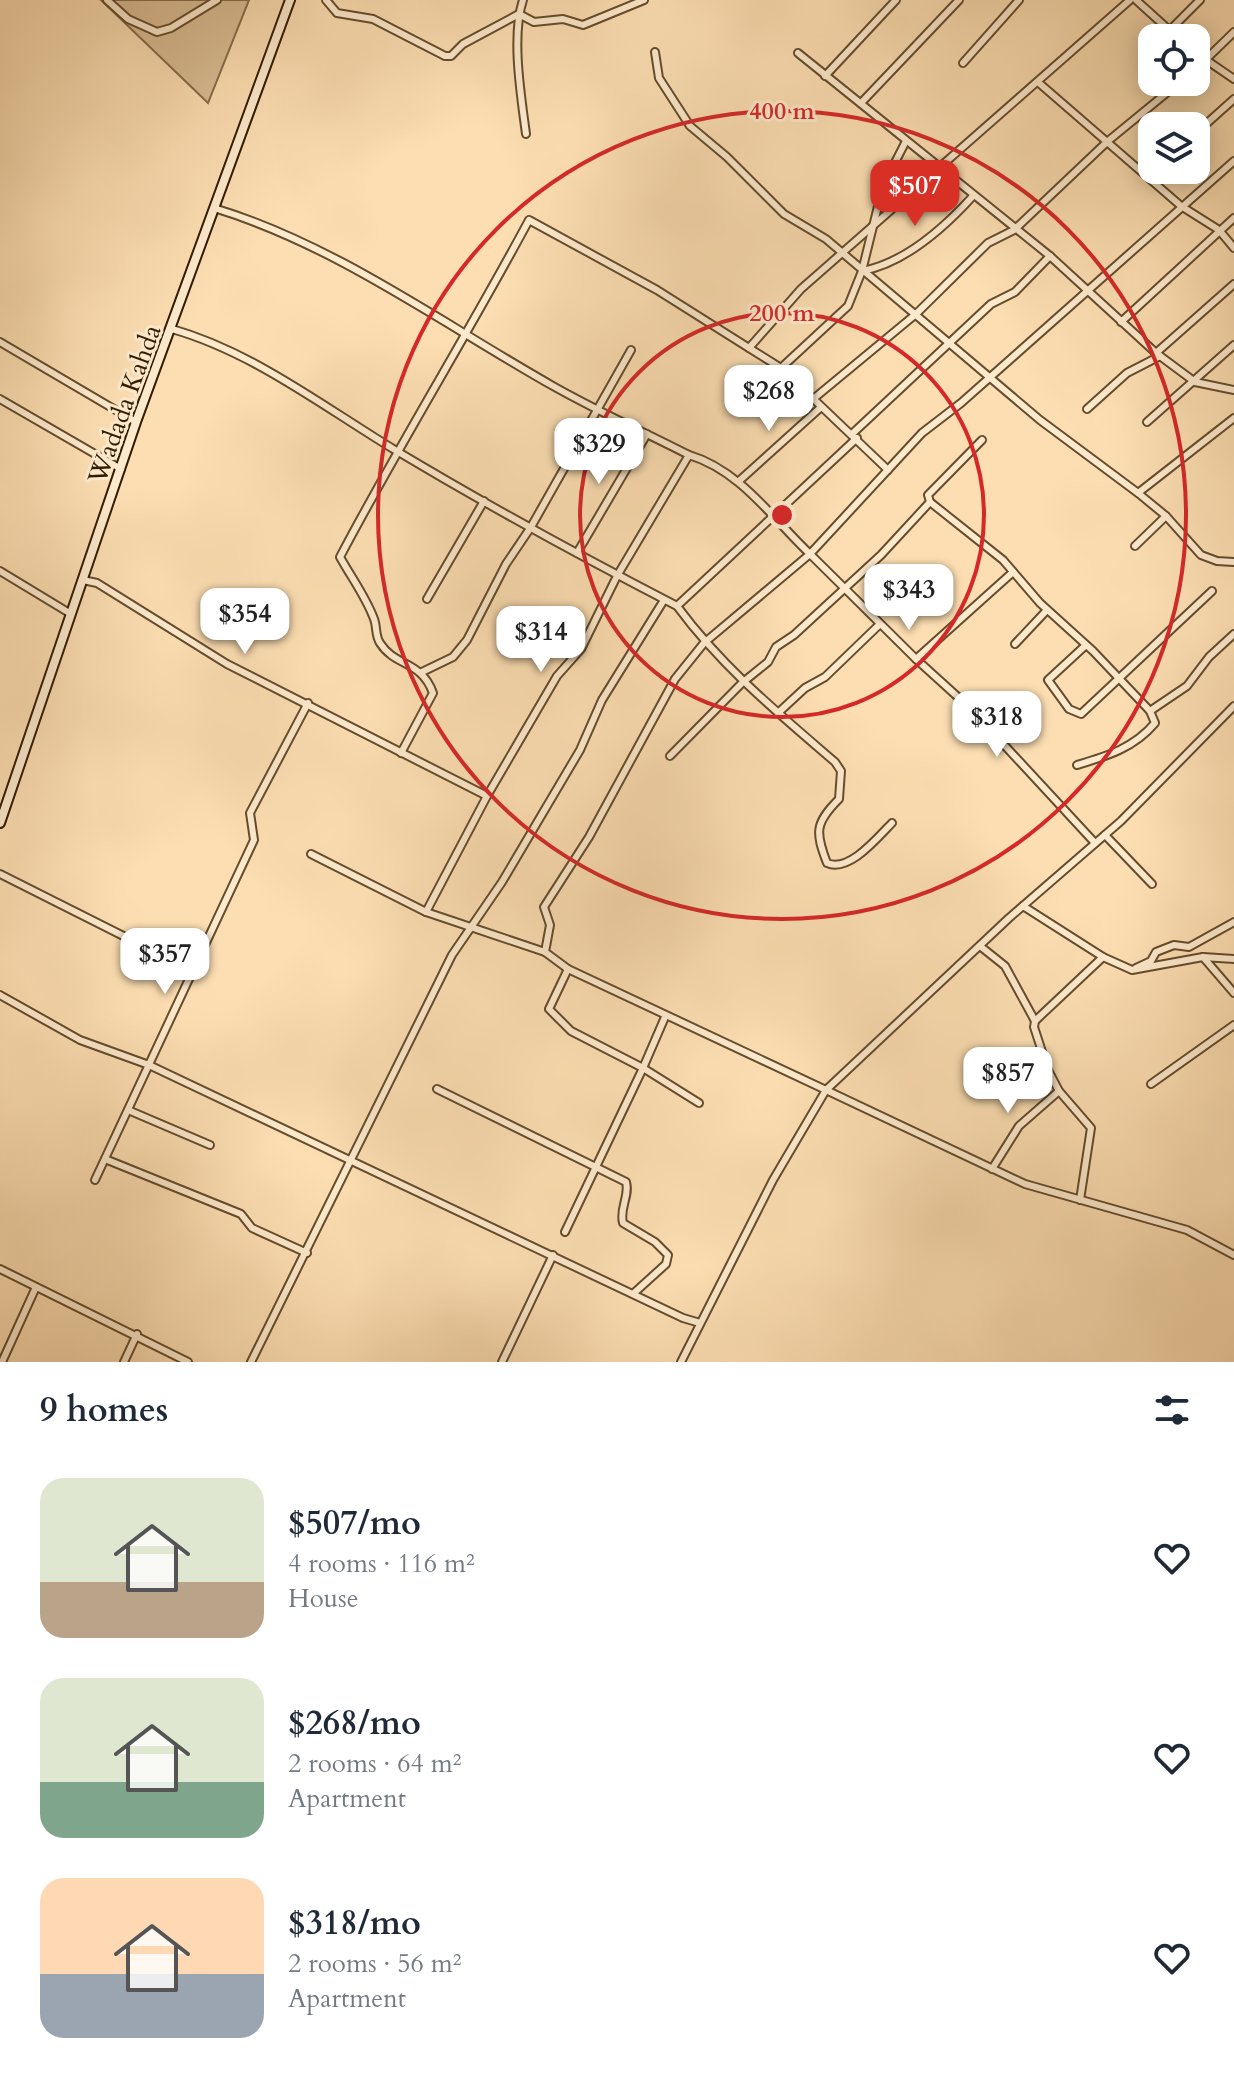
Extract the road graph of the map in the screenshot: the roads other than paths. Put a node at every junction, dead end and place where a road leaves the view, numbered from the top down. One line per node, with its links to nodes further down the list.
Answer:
1 (107, 0): 2 (street)
2 (217, 0)
3 (290, 0): 38 (main road, Wadada Kahda)
4 (326, 0): 13 (street)
5 (523, 0): 13 (street)
6 (644, 0): 13 (street)
7 (896, 0): 22 (street)
8 (959, 0): 27 (street)
9 (1019, 0): 20 (street)
10 (1130, 0): 24 (street)
11 (1136, 0): 14 (street)
12 (1200, 0): 15 (street)
13 (519, 14): 29 (street)
14 (1162, 24)
15 (1176, 24)
16 (1234, 32): 19 (street)
17 (655, 52): 44 (street)
18 (798, 53): 22 (street)
19 (1210, 57)
20 (963, 63)
21 (1210, 64): 23 (street)
22 (825, 76): 27 (street)
23 (1234, 79)
24 (1039, 83): 31 (street); 33 (street)
25 (1163, 96): 31 (street)
26 (1234, 99): 28 (street)
27 (861, 103): 30 (street)
28 (1210, 120)
29 (526, 134)
30 (906, 141): 33 (street); 40 (street)
31 (1108, 141): 34 (street); 41 (street)
32 (1234, 161): 37 (street)
33 (939, 169): 36 (street); 40 (street)
34 (1138, 170)
35 (1154, 184): 37 (street)
36 (973, 196): 41 (street); 46 (street)
37 (1181, 206): 42 (street); 48 (street)
38 (214, 208): 51 (main road, Wadada Kahda); 52 (street)
39 (1234, 218): 42 (street)
40 (870, 228): 44 (street); 46 (street)
41 (1014, 230): 45 (street); 49 (street)
42 (1219, 230): 43 (street); 50 (street)
43 (1234, 248)
44 (844, 254): 46 (street); 56 (street)
45 (1050, 256): 48 (street); 54 (street)
46 (862, 271): 49 (street); 59 (street)
47 (1234, 284): 58 (street)
48 (1084, 291): 50 (street); 60 (street)
49 (916, 314): 54 (street); 64 (street)
50 (1121, 322): 58 (street)
51 (172, 329): 69 (main road, Wadada Kahda); 74 (street)
52 (468, 335): 56 (street); 67 (street); 74 (street)
53 (0, 342): 69 (street)
54 (951, 344): 60 (street); 72 (street)
55 (1234, 345): 61 (street)
56 (749, 348): 59 (street)
57 (631, 350): 67 (street)
58 (1158, 354): 61 (street); 66 (street)
59 (781, 368): 64 (street)
60 (989, 378): 77 (street); 79 (street)
61 (1195, 382): 62 (street); 70 (street)
62 (1234, 390)
63 (0, 399): 76 (street)
64 (812, 400): 65 (street)
65 (820, 408): 72 (street); 78 (street)
66 (1087, 409)
67 (599, 410): 71 (street); 84 (street)
68 (1234, 418): 79 (street)
69 (136, 422): 76 (main road, Wadada Kahda)
70 (1147, 422)
71 (647, 434): 75 (street); 86 (street)
72 (854, 436): 77 (street); 83 (street)
73 (982, 440): 81 (street)
74 (396, 451): 80 (street); 106 (street)
75 (689, 455): 78 (street); 91 (street)
76 (121, 469): 92 (main road, Wadada Kahda)
77 (888, 470): 87 (street)
78 (739, 481): 83 (street)
79 (1138, 493): 82 (street)
80 (484, 501): 84 (street); 95 (street)
81 (930, 502): 90 (street); 93 (street)
82 (1166, 516): 85 (street); 88 (street)
83 (772, 518): 87 (street); 97 (street)
84 (531, 527): 86 (street); 106 (street)
85 (1135, 546)
86 (577, 553): 91 (street)
87 (810, 554): 93 (street); 102 (street)
88 (1234, 562)
89 (0, 571): 99 (street)
90 (1013, 572): 98 (street); 105 (street)
91 (617, 576): 96 (street); 116 (street)
92 (83, 580): 99 (main road, Wadada Kahda); 109 (street)
93 (843, 587): 100 (street); 108 (street)
94 (1212, 591): 107 (street)
95 (427, 599)
96 (664, 600): 97 (street); 127 (street)
97 (677, 606): 102 (street)
98 (1047, 610): 103 (street); 104 (street)
99 (71, 614): 117 (main road, Wadada Kahda)
100 (880, 624): 105 (street); 112 (street)
101 (1234, 634): 111 (street)
102 (704, 643): 108 (street); 129 (street)
103 (1015, 644)
104 (1086, 645): 107 (street); 107 (street)
105 (916, 659): 120 (street)
106 (422, 672): 113 (street)
107 (1120, 681): 111 (street)
108 (742, 683): 112 (street); 114 (street)
109 (308, 703): 113 (street); 135 (street)
110 (1234, 706): 119 (street)
111 (1150, 711): 115 (street)
112 (778, 713): 118 (street)
113 (401, 753): 116 (street)
114 (670, 756)
115 (1077, 765)
116 (487, 796): 125 (street)
117 (0, 823)
118 (892, 823)
119 (1105, 835): 120 (street); 123 (street)
120 (1095, 843): 124 (street)
121 (311, 854): 125 (street)
122 (0, 874): 135 (street)
123 (1152, 884)
124 (1023, 906): 128 (street); 130 (street)
125 (426, 912): 127 (street)
126 (1234, 922): 134 (street)
127 (470, 930): 129 (street); 151 (street)
128 (980, 946): 139 (street); 145 (street)
129 (545, 952): 133 (street)
130 (1103, 957): 134 (street); 139 (street)
131 (1203, 957): 132 (street); 134 (street); 136 (street)
132 (1234, 959)
133 (568, 969): 138 (street); 142 (street)
134 (1132, 970)
135 (193, 971): 141 (street)
136 (1234, 993)
137 (0, 995): 141 (street)
138 (665, 1017): 142 (street); 145 (street)
139 (1035, 1021): 146 (street)
140 (1234, 1025): 143 (street)
141 (149, 1065): 148 (street); 151 (street)
142 (643, 1068): 147 (street); 152 (street)
143 (1151, 1084)
144 (437, 1089): 152 (street)
145 (826, 1090): 153 (street); 163 (street)
146 (1059, 1091): 153 (street); 155 (street)
147 (699, 1103)
148 (128, 1110): 149 (street); 150 (street)
149 (210, 1145)
150 (105, 1159): 154 (street); 157 (street)
151 (352, 1164): 157 (street); 158 (street)
152 (597, 1166): 156 (street); 162 (street)
153 (992, 1169): 155 (street)
154 (95, 1180)
155 (1080, 1200): 159 (street)
156 (565, 1232)
157 (307, 1253): 168 (street)
158 (553, 1255): 162 (street); 169 (street)
159 (1234, 1255)
160 (0, 1269): 161 (street)
161 (36, 1287): 164 (street); 165 (street)
162 (634, 1293): 163 (street)
163 (700, 1323): 170 (street)
164 (137, 1334): 166 (street); 167 (street)
165 (2, 1362)
166 (124, 1362)
167 (188, 1362)
168 (251, 1362)
169 (502, 1362)
170 (681, 1362)

